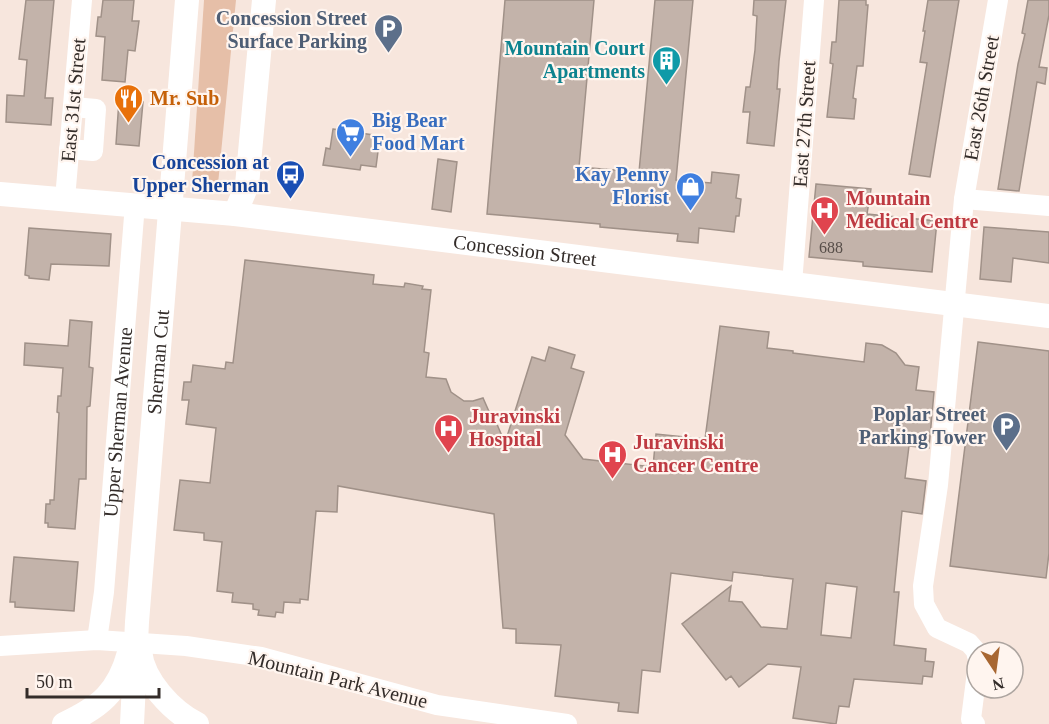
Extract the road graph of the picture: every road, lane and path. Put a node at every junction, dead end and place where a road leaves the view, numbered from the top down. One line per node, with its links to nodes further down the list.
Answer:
1 (82, 0): 7 (street, East 31st Street)
2 (188, 0): 15 (main road, Sherman Cut)
3 (264, 0): 11 (main road)
4 (814, 0): 12 (street, East 27th Street)
5 (998, 0): 8 (street, East 26th Street)
6 (0, 194): 7 (main road, Concession Street)
7 (65, 199): 9 (main road, Concession Street)
8 (964, 199): 10 (street); 13 (street, East 26th Street)
9 (143, 205): 11 (main road, Concession Street); 16 (street, Upper Sherman Avenue)
10 (1049, 206)
11 (235, 214): 12 (main road, Concession Street)
12 (792, 284): 13 (main road, Concession Street)
13 (953, 304): 14 (main road, Concession Street); 17 (street, East 26th Street)
14 (1049, 316)
15 (137, 622): 20 (main road); 21 (main road, Sherman Cut); 22 (main road)
16 (101, 640): 18 (street, Mountain Park Avenue); 23 (street, Mountain Park Avenue)
17 (965, 641)
18 (0, 646)
19 (973, 700): 24 (street)
20 (64, 724)
21 (132, 724)
22 (197, 724)
23 (567, 724)
24 (975, 724)

